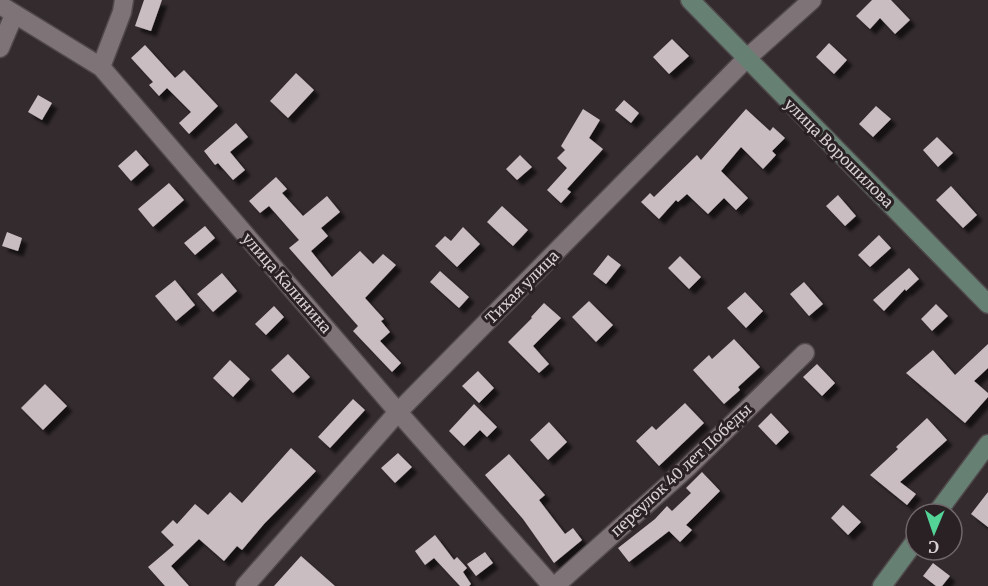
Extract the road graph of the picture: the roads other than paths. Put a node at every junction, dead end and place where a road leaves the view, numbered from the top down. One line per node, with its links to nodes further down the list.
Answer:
1 (124, 0): 7 (street)
2 (690, 0): 6 (main road, улица Ворошилова)
3 (812, 0): 6 (street, Тихая улица)
4 (7, 10): 5 (street); 7 (street, улица Калинина)
5 (0, 48)
6 (746, 59): 8 (main road, улица Ворошилова); 10 (street, Тихая улица)
7 (100, 67): 10 (street, улица Калинина)
8 (988, 304)
9 (805, 352): 15 (street, переулок 40 лет Победы)
10 (398, 412): 14 (street, Тихая улица); 15 (street, улица Калинина)
11 (988, 444): 12 (main road)
12 (945, 502)
13 (904, 556): 16 (main road)
14 (245, 586)
15 (553, 586)
16 (882, 586)

